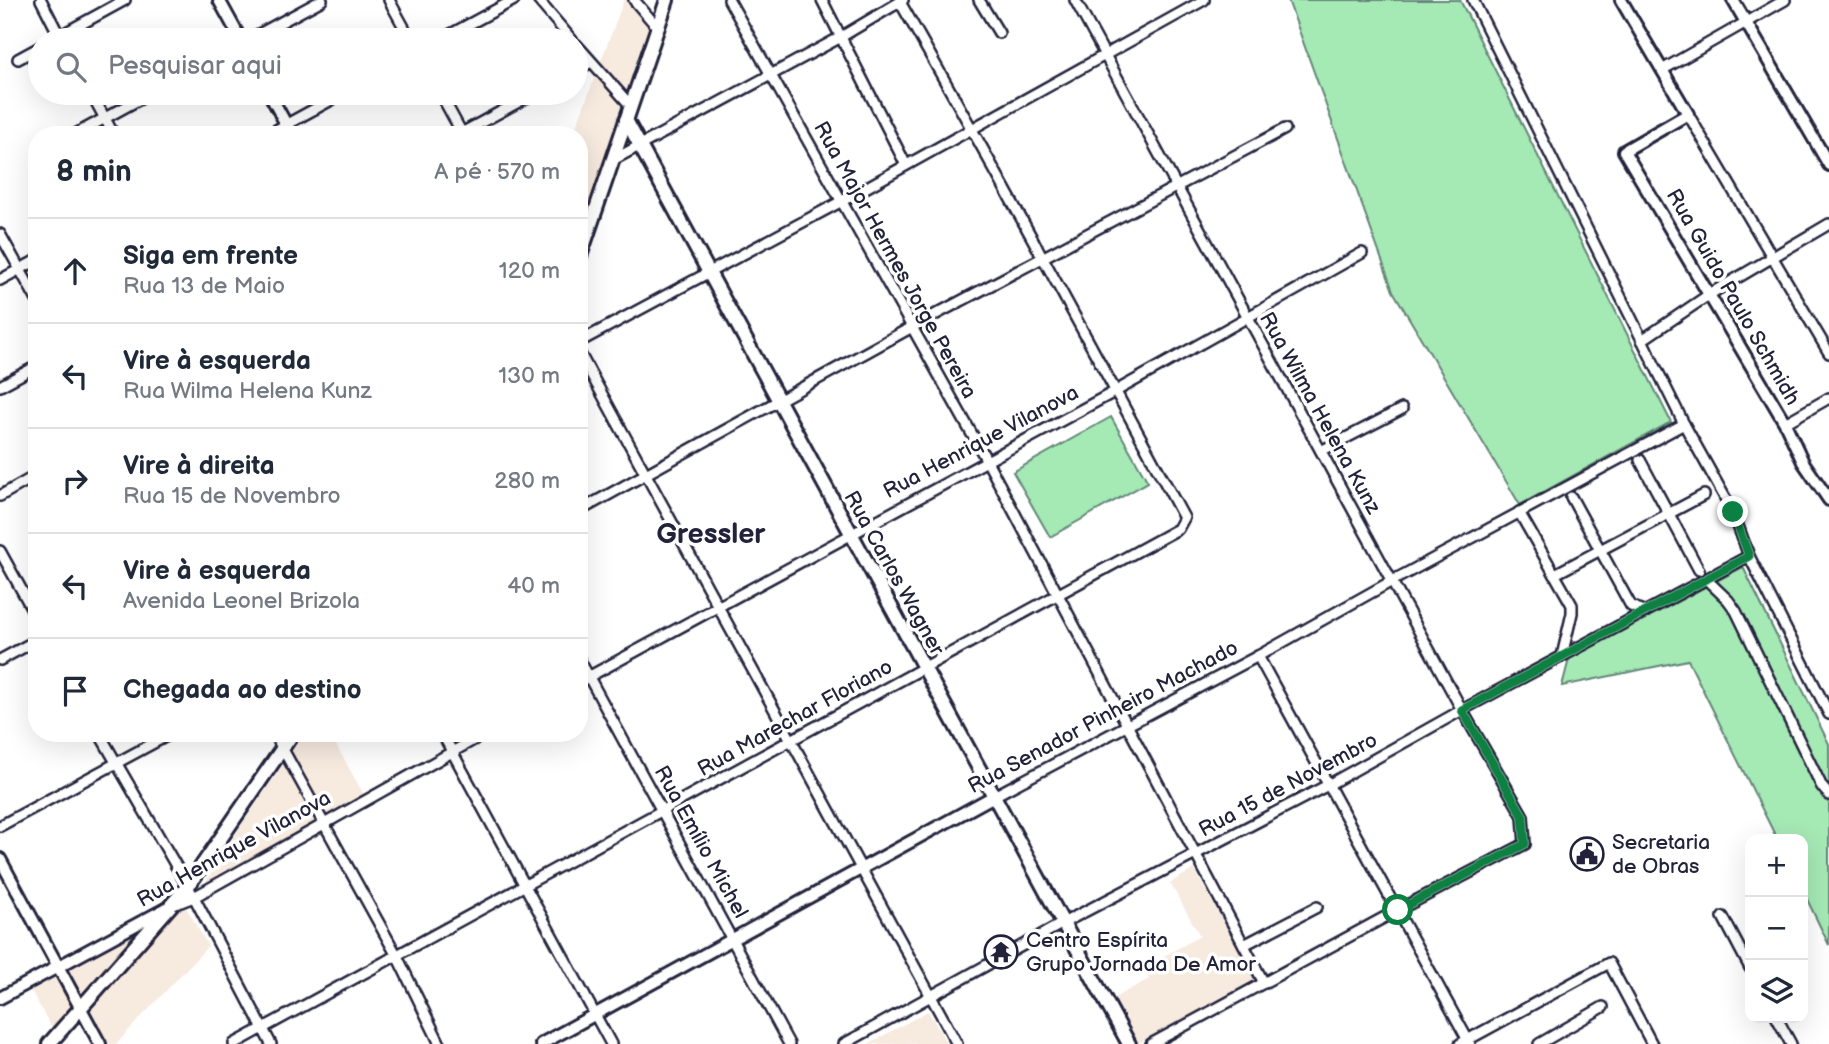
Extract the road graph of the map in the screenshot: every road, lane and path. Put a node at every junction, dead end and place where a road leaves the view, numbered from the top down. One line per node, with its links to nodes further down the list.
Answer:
1 (41, 0): 21 (street)
2 (125, 0): 22 (street)
3 (219, 0): 23 (street)
4 (322, 0): 24 (street)
5 (389, 0): 25 (street)
6 (514, 0): 26 (street)
7 (538, 0): 27 (street)
8 (634, 0): 28 (street)
9 (667, 0): 28 (main road)
10 (729, 0): 38 (street, Rua Major Hermes Jorge Pereira)
11 (822, 0): 30 (street)
12 (979, 0): 29 (street)
13 (1076, 0): 32 (street, Rua Wilma Helena Kunz)
14 (1204, 0): 32 (street)
15 (1473, 0): 78 (street)
16 (1621, 0): 37 (street)
17 (1733, 0): 20 (street)
18 (1785, 0): 20 (street)
19 (902, 1): 30 (street); 55 (street)
20 (1746, 22): 37 (street); 60 (street)
21 (53, 28)
22 (77, 28)
23 (234, 28)
24 (270, 28)
25 (404, 28)
26 (462, 28)
27 (562, 28)
28 (658, 28): 45 (main road)
29 (999, 33)
30 (841, 37): 38 (street); 59 (street)
31 (28, 54): 34 (street)
32 (1106, 54): 55 (street); 61 (street, Rua Wilma Helena Kunz)
33 (588, 58): 35 (street)
34 (18, 59)
35 (591, 62): 36 (street); 45 (street)
36 (588, 64)
37 (1662, 70): 46 (street)
38 (771, 75): 57 (street); 62 (street, Rua Major Hermes Jorge Pereira)
39 (98, 105): 47 (street)
40 (129, 105): 47 (street)
41 (276, 105): 49 (street)
42 (322, 105): 49 (street)
43 (446, 105): 53 (street)
44 (513, 105): 54 (street)
45 (631, 106): 48 (main road)
46 (1688, 114): 68 (street); 74 (street, Rua Guido Paulo Schmidh)
47 (105, 118): 50 (street); 51 (street)
48 (626, 120): 57 (main road, Rua Carlos Wagner); 58 (main road)
49 (286, 124): 52 (street)
50 (90, 126)
51 (109, 126)
52 (283, 126)
53 (457, 126)
54 (475, 126)
55 (972, 128): 59 (street); 67 (street)
56 (1284, 129): 61 (street)
57 (640, 146): 58 (street); 71 (main road, Rua Carlos Wagner)
58 (611, 161): 64 (main road)
59 (906, 165): 62 (street)
60 (1829, 165)
61 (1176, 187): 67 (street); 75 (street, Rua Wilma Helena Kunz)
62 (842, 201): 71 (street); 76 (street, Rua Major Hermes Jorge Pereira)
63 (1829, 224): 68 (street)
64 (588, 231)
65 (0, 233): 70 (street)
66 (1362, 253): 75 (street, Rua Henrique Vilanova)
67 (1043, 257): 76 (street); 83 (street)
68 (1771, 258): 74 (street); 79 (street)
69 (28, 264): 70 (street)
70 (19, 269): 72 (street); 73 (street)
71 (709, 273): 77 (street); 85 (main road, Rua Carlos Wagner)
72 (0, 280)
73 (28, 284)
74 (1710, 294): 78 (street); 87 (street, Rua Guido Paulo Schmidh)
75 (1248, 318): 83 (street, Rua Henrique Vilanova); 89 (street, Rua Wilma Helena Kunz)
76 (912, 327): 85 (street); 91 (street, Rua Major Hermes Jorge Pereira)
77 (588, 337)
78 (1642, 340): 88 (street)
79 (1829, 353)
80 (588, 369): 92 (street)
81 (28, 371): 82 (street)
82 (0, 386)
83 (1116, 391): 91 (street, Rua Henrique Vilanova); 109 (street, Rua Marechar Floriano)
84 (1829, 398): 87 (street)
85 (779, 401): 92 (street); 101 (main road, Rua Carlos Wagner)
86 (1402, 409): 89 (street)
87 (1785, 423): 97 (street, Rua Guido Paulo Schmidh)
88 (1684, 424): 99 (street, Rua Senador Pinheiro Machado); 104 (street)
89 (1321, 452): 108 (street, Rua Wilma Helena Kunz)
90 (1640, 460): 100 (street)
91 (987, 461): 101 (street, Rua Henrique Vilanova); 109 (street, Rua Major Hermes Jorge Pereira)
92 (646, 475): 98 (street); 111 (street)
93 (28, 480): 95 (street)
94 (1704, 495): 100 (street)
95 (0, 496)
96 (1571, 497): 102 (street)
97 (1829, 500)
98 (588, 506)
99 (1520, 512): 106 (street); 108 (street, Rua Senador Pinheiro Machado)
100 (1669, 514): 102 (street); 105 (street)
101 (852, 534): 111 (street, Rua Henrique Vilanova); 117 (main road, Rua Carlos Wagner)
102 (1601, 550): 106 (street); 112 (street)
103 (0, 551): 110 (street)
104 (1749, 556): 107 (street, Rua 15 de Novembro); 120 (street)
105 (1699, 570)
106 (1555, 574): 115 (street)
107 (1706, 579): 112 (street, Rua 15 de Novembro); 133 (street)
108 (1392, 581): 114 (street, Rua Senador Pinheiro Machado); 119 (street, Rua Wilma Helena Kunz)
109 (1058, 595): 117 (street, Rua Marechar Floriano); 121 (street, Rua Major Hermes Jorge Pereira)
110 (28, 602)
111 (719, 607): 118 (street, Rua Henrique Vilanova); 122 (street)
112 (1644, 612): 115 (street, Rua 15 de Novembro)
113 (28, 645): 116 (street)
114 (1258, 656): 121 (street, Rua Senador Pinheiro Machado); 132 (street)
115 (1562, 656): 119 (street, Rua 15 de Novembro)
116 (0, 660)
117 (924, 667): 122 (street, Rua Marechar Floriano); 134 (main road, Rua Carlos Wagner)
118 (589, 677): 135 (street, Rua Emílio Michel)
119 (1462, 710): 132 (street, Rua 15 de Novembro); 145 (street, Rua Wilma Helena Kunz)
120 (1829, 714)
121 (1127, 726): 134 (street, Rua Senador Pinheiro Machado); 138 (street, Rua Major Hermes Jorge Pereira)
122 (791, 740): 135 (street, Rua Marechar Floriano); 140 (street)
123 (104, 742): 131 (street)
124 (156, 742): 131 (street)
125 (278, 742): 129 (street)
126 (287, 742): 129 (main road)
127 (447, 742): 130 (street)
128 (470, 742): 130 (street, Rua Henrique Vilanova)
129 (282, 749): 136 (street); 142 (main road)
130 (452, 752): 136 (street, Rua Henrique Vilanova); 141 (street)
131 (116, 764): 137 (street); 142 (street)
132 (1328, 785): 138 (street, Rua 15 de Novembro); 145 (street)
133 (1829, 795)
134 (994, 796): 140 (street, Rua Senador Pinheiro Machado); 147 (main road, Rua Carlos Wagner)
135 (663, 813): 141 (street, Rua Marechar Floriano); 148 (street, Rua Emílio Michel)
136 (323, 823): 142 (street, Rua Henrique Vilanova); 150 (street)
137 (0, 826)
138 (1195, 855): 147 (street, Rua 15 de Novembro); 149 (street, Rua Major Hermes Jorge Pereira)
139 (0, 859): 152 (street)
140 (862, 869): 148 (street, Rua Senador Pinheiro Machado); 154 (street)
141 (526, 887): 150 (street, Rua Marechar Floriano); 158 (street)
142 (191, 892): 143 (main road); 160 (street)
143 (173, 905): 152 (street, Rua Henrique Vilanova); 157 (main road)
144 (1317, 907): 149 (street)
145 (1398, 910): 153 (street); 161 (street)
146 (1723, 918): 151 (street)
147 (1063, 923): 154 (street, Rua 15 de Novembro); 172 (main road, Rua Carlos Wagner)
148 (732, 940): 158 (street, Rua Senador Pinheiro Machado); 169 (street, Rua Emílio Michel)
149 (1244, 945): 153 (street, Rua Major Hermes Jorge Pereira)
150 (397, 956): 160 (street, Rua Marechar Floriano); 166 (street)
151 (1746, 960)
152 (58, 967): 155 (street, Rua Henrique Vilanova); 157 (street)
153 (1264, 983): 173 (street)
154 (931, 997): 170 (street, Rua 15 de Novembro); 171 (street)
155 (0, 998)
156 (1603, 1007): 174 (street)
157 (81, 1010): 162 (main road); 163 (street)
158 (596, 1016): 167 (street, Rua Senador Pinheiro Machado); 168 (street)
159 (1780, 1023): 176 (street)
160 (263, 1028): 164 (street, Rua Marechar Floriano); 165 (street)
161 (1466, 1043): 175 (street)
162 (49, 1044)
163 (100, 1044)
164 (234, 1044)
165 (271, 1044)
166 (440, 1044)
167 (541, 1044)
168 (611, 1044)
169 (789, 1044)
170 (844, 1044)
171 (957, 1044)
172 (1129, 1044)
173 (1151, 1044)
174 (1539, 1044)
175 (1652, 1044)
176 (1791, 1044)

